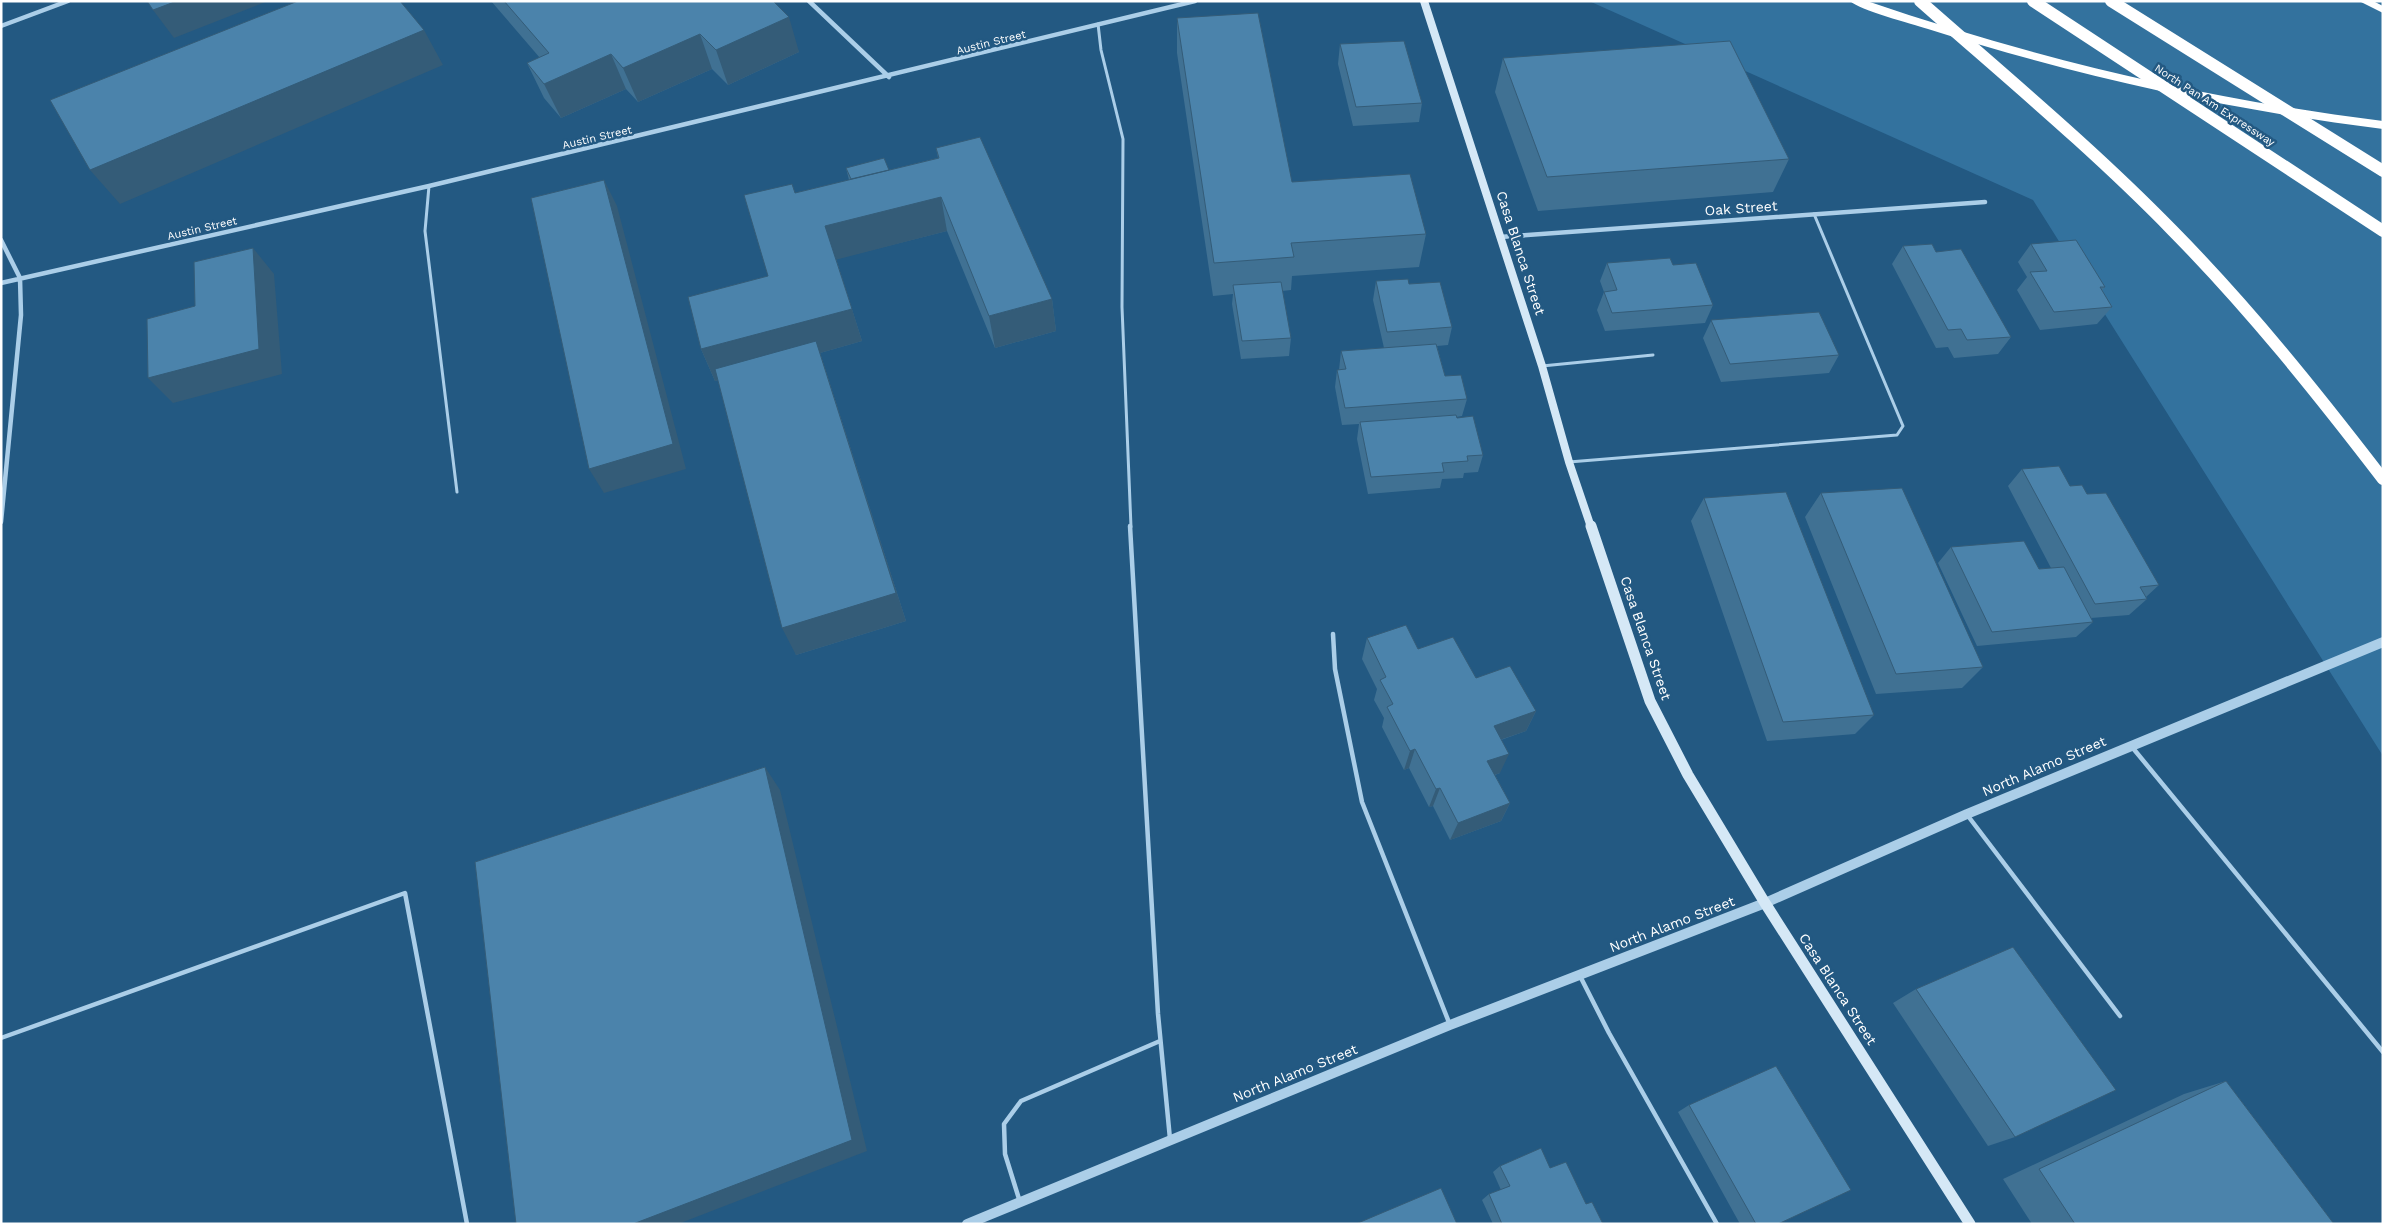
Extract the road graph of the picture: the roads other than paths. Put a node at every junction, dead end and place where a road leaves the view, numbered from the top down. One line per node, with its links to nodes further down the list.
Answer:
1 (68, 1): 12 (street)
2 (809, 1): 13 (street)
3 (1195, 1): 11 (street, Austin Street)
4 (1424, 1): 20 (main road, Casa Blanca Street)
5 (1855, 1): 14 (highway)
6 (1920, 1): 27 (highway, bridge)
7 (2033, 1): 19 (highway, North Pan Am Expressway, bridge)
8 (2111, 1): 15 (highway, bridge)
9 (2364, 1): 10 (highway)
10 (2383, 10)
11 (1098, 24): 13 (street, Austin Street); 39 (lane)
12 (1, 26)
13 (889, 77): 16 (street, Austin Street)
14 (2383, 125)
15 (2383, 171)
16 (429, 186): 22 (street, Austin Street); 28 (lane)
17 (1985, 202): 18 (street, Oak Street)
18 (1814, 214): 20 (street, Oak Street); 26 (lane)
19 (2383, 231)
20 (1499, 237): 25 (main road, Casa Blanca Street)
21 (1, 240): 22 (street)
22 (20, 278): 23 (street, Austin Street); 29 (street)
23 (1, 283)
24 (1653, 355): 25 (lane)
25 (1542, 366): 26 (main road, Casa Blanca Street)
26 (1569, 462): 34 (main road, Casa Blanca Street)
27 (2383, 479)
28 (457, 492)
29 (1, 522)
30 (1332, 634): 37 (lane)
31 (2383, 642): 32 (street, North Alamo Street)
32 (2130, 745): 33 (street, North Alamo Street); 40 (lane)
33 (1967, 814): 34 (street, North Alamo Street); 36 (lane)
34 (1765, 903): 35 (street, North Alamo Street); 46 (main road, Casa Blanca Street)
35 (1579, 974): 37 (street, North Alamo Street); 45 (lane)
36 (2120, 1016)
37 (1450, 1025): 41 (street, North Alamo Street)
38 (1, 1038): 43 (lane)
39 (1160, 1041): 41 (lane); 42 (lane)
40 (2383, 1052)
41 (1170, 1139): 42 (street, North Alamo Street)
42 (1020, 1202): 44 (street, North Alamo Street)
43 (466, 1224)
44 (967, 1224)
45 (1717, 1224)
46 (1970, 1224)

